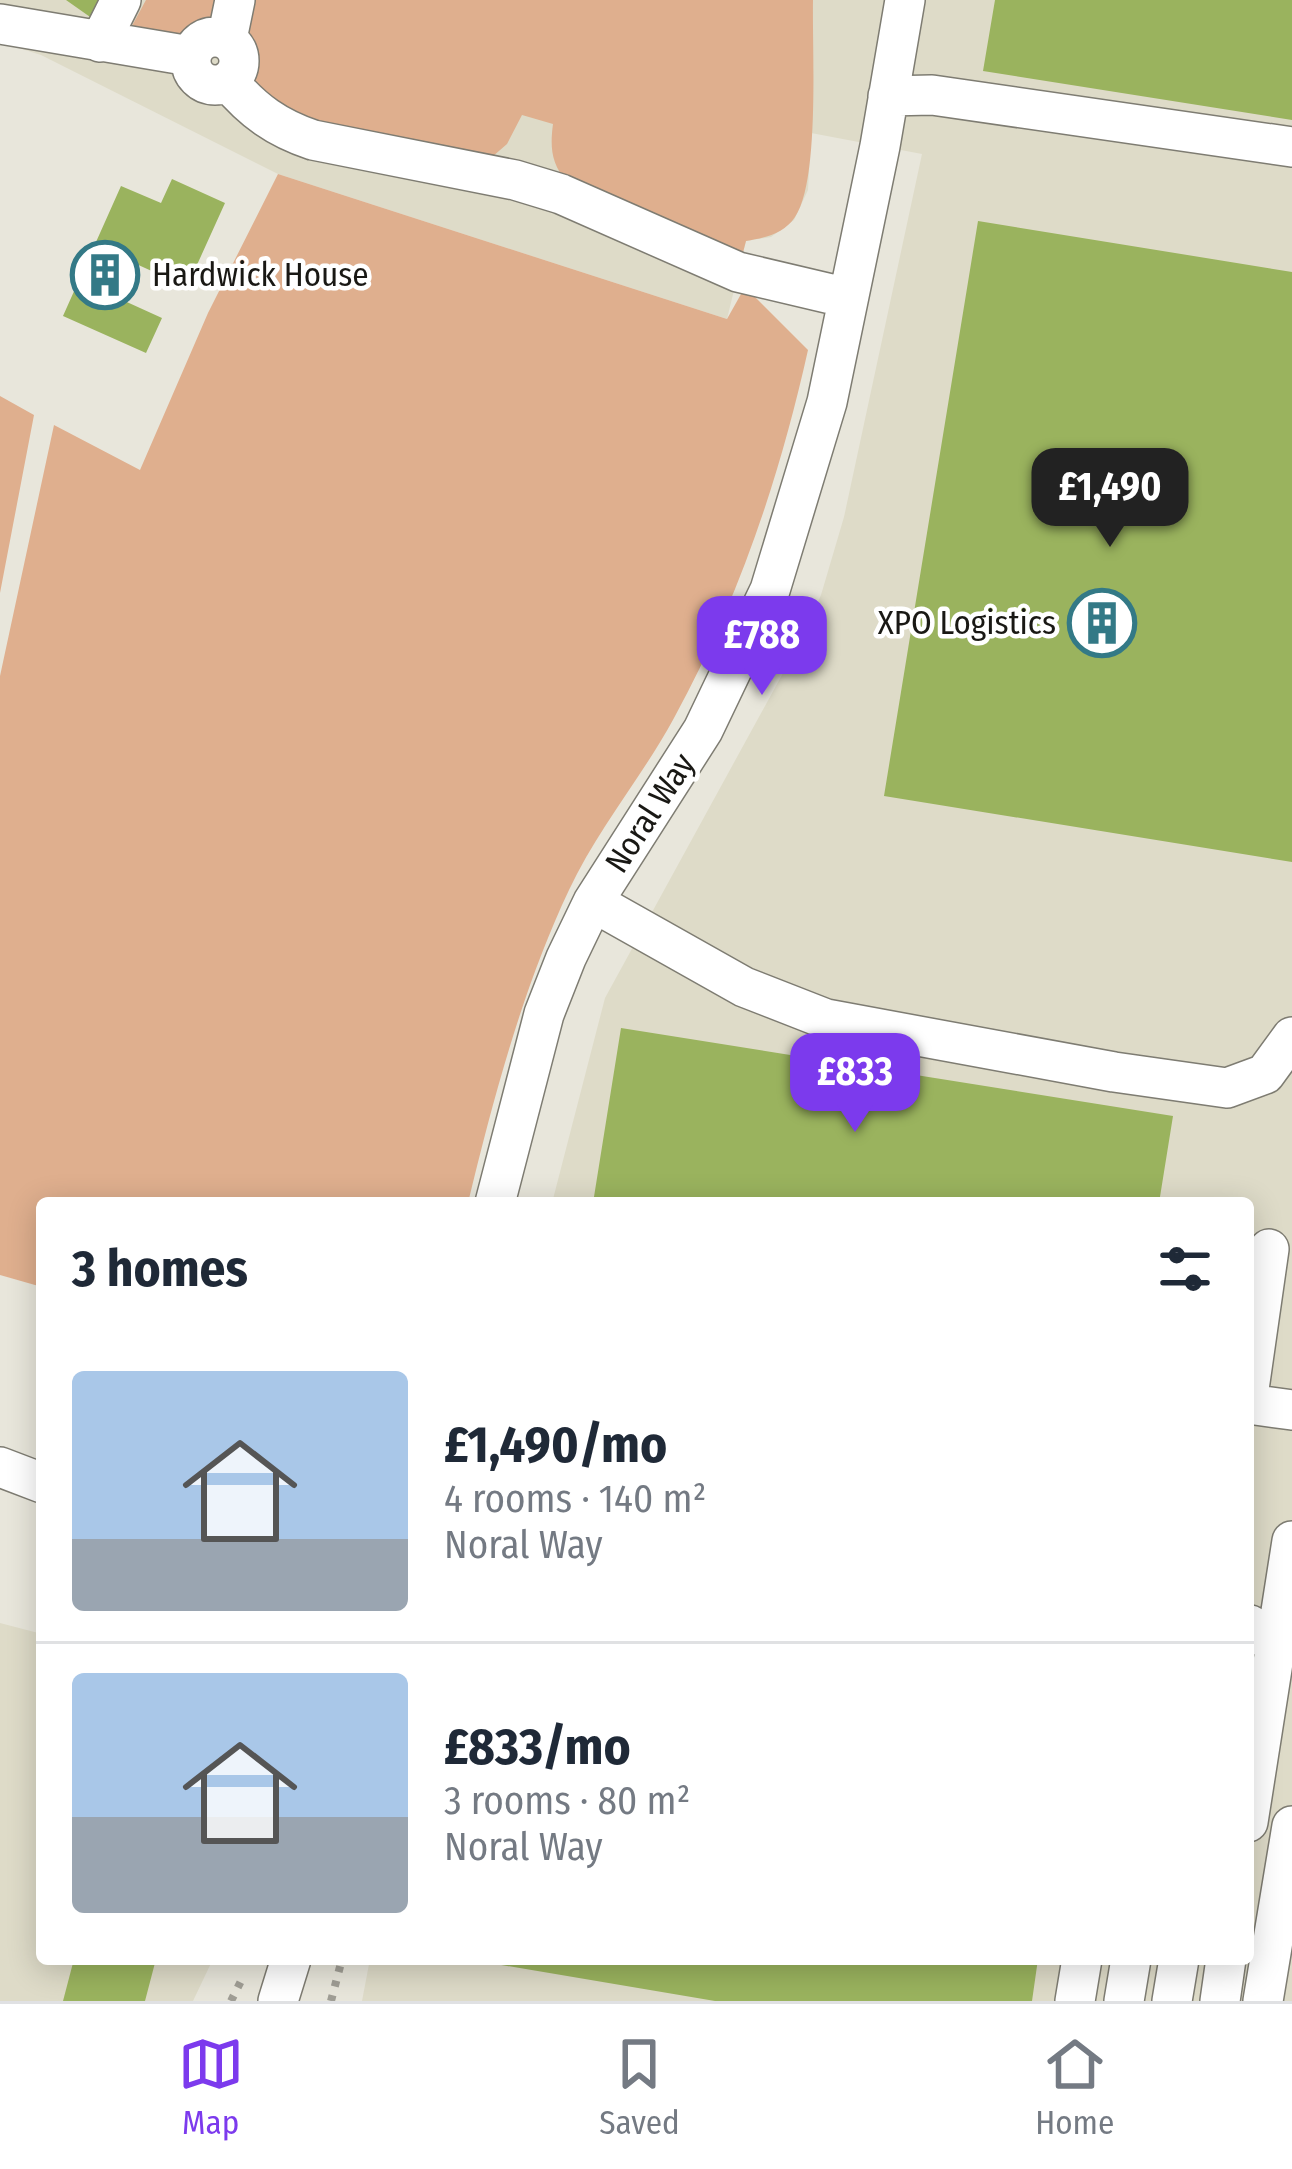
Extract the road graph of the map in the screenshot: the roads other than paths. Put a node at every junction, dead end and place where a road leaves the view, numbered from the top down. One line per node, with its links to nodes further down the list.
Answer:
1 (121, 0): 6 (street)
2 (235, 0): 5 (street)
3 (905, 0): 9 (street, Noral Way)
4 (0, 25): 6 (street)
5 (227, 39): 7 (street); 8 (street)
6 (100, 42): 7 (street)
7 (190, 56): 8 (street)
8 (228, 82): 11 (street)
9 (888, 96): 10 (street); 11 (street, Noral Way)
10 (1292, 147)
11 (848, 298): 12 (street, Noral Way)
12 (593, 902): 13 (street); 14 (street, Noral Way)
13 (1292, 1037)
14 (497, 1197)
15 (1275, 1254): 16 (street)
16 (1274, 1405)
17 (0, 1467): 18 (street)
18 (36, 1481)
19 (1292, 1540): 20 (street)
20 (1256, 1629): 21 (street)
21 (1254, 1677)
22 (1292, 1826): 42 (street)
23 (1292, 1930): 43 (street)
24 (289, 1965): 33 (street)
25 (1059, 1965): 34 (street)
26 (1081, 1965): 35 (street)
27 (1105, 1965): 36 (street)
28 (1130, 1965): 37 (street)
29 (1153, 1965): 38 (street)
30 (1178, 1965): 39 (street)
31 (1200, 1965): 40 (street)
32 (1225, 1965): 41 (street)
33 (278, 2001)
34 (1053, 2001)
35 (1076, 2001)
36 (1100, 2001)
37 (1124, 2001)
38 (1147, 2001)
39 (1172, 2001)
40 (1195, 2001)
41 (1220, 2001)
42 (1263, 2001)
43 (1279, 2001)

